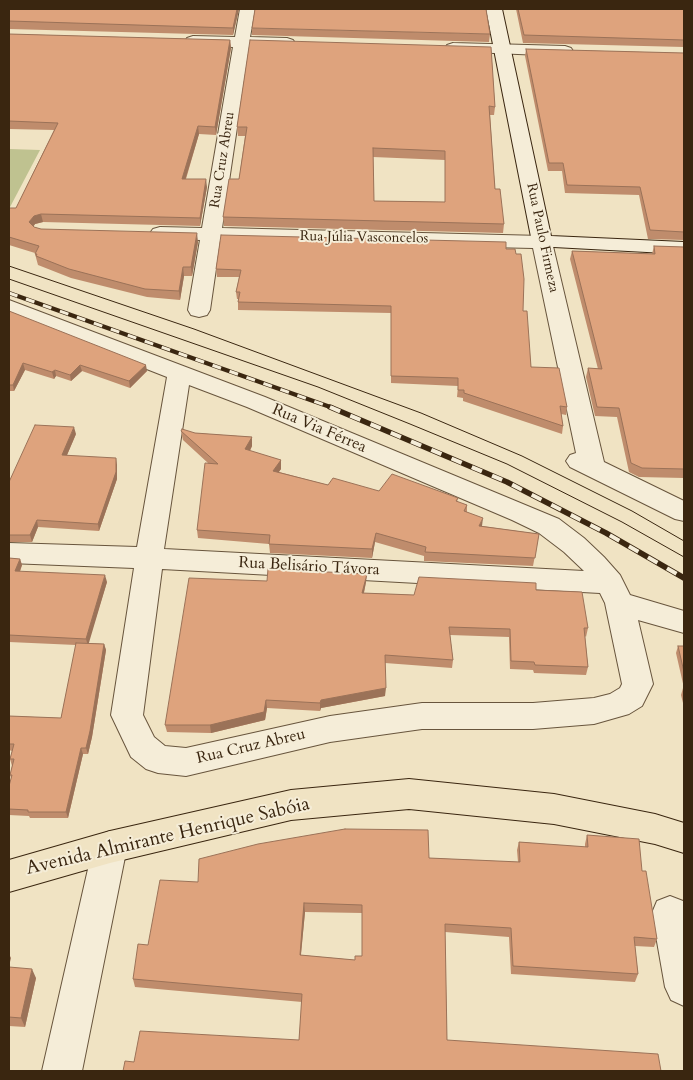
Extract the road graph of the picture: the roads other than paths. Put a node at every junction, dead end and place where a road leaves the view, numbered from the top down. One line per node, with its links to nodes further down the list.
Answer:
1 (247, 9): 4 (street, Rua Cruz Abreu)
2 (494, 9): 7 (street, Rua Paulo Firmeza)
3 (174, 40): 4 (street)
4 (242, 42): 5 (street); 10 (street, Rua Cruz Abreu)
5 (300, 44)
6 (435, 48): 7 (street)
7 (503, 50): 8 (street); 11 (street, Rua Paulo Firmeza)
8 (579, 52)
9 (142, 232): 10 (street, Rua Júlia Vasconcelos)
10 (211, 234): 11 (street, Rua Júlia Vasconcelos); 14 (street, Rua Cruz Abreu)
11 (542, 242): 12 (street, Rua Júlia Vasconcelos); 16 (street, Rua Paulo Firmeza)
12 (684, 248)
13 (9, 307): 15 (street, Rua Via Férrea)
14 (199, 310)
15 (180, 373): 18 (street, Rua Cruz Abreu); 19 (street, Rua Via Férrea)
16 (684, 512)
17 (9, 553): 18 (street, Rua Belisário Távora)
18 (149, 558): 19 (street, Rua Belisário Távora); 19 (street, Rua Cruz Abreu)
19 (614, 593): 20 (street)
20 (684, 622)
21 (684, 838): 22 (highway, Avenida Almirante Henrique Sabóia)
22 (110, 847): 23 (highway, Avenida Almirante Henrique Sabóia); 26 (street)
23 (9, 876)
24 (670, 913): 25 (street)
25 (684, 987)
26 (62, 1071)

